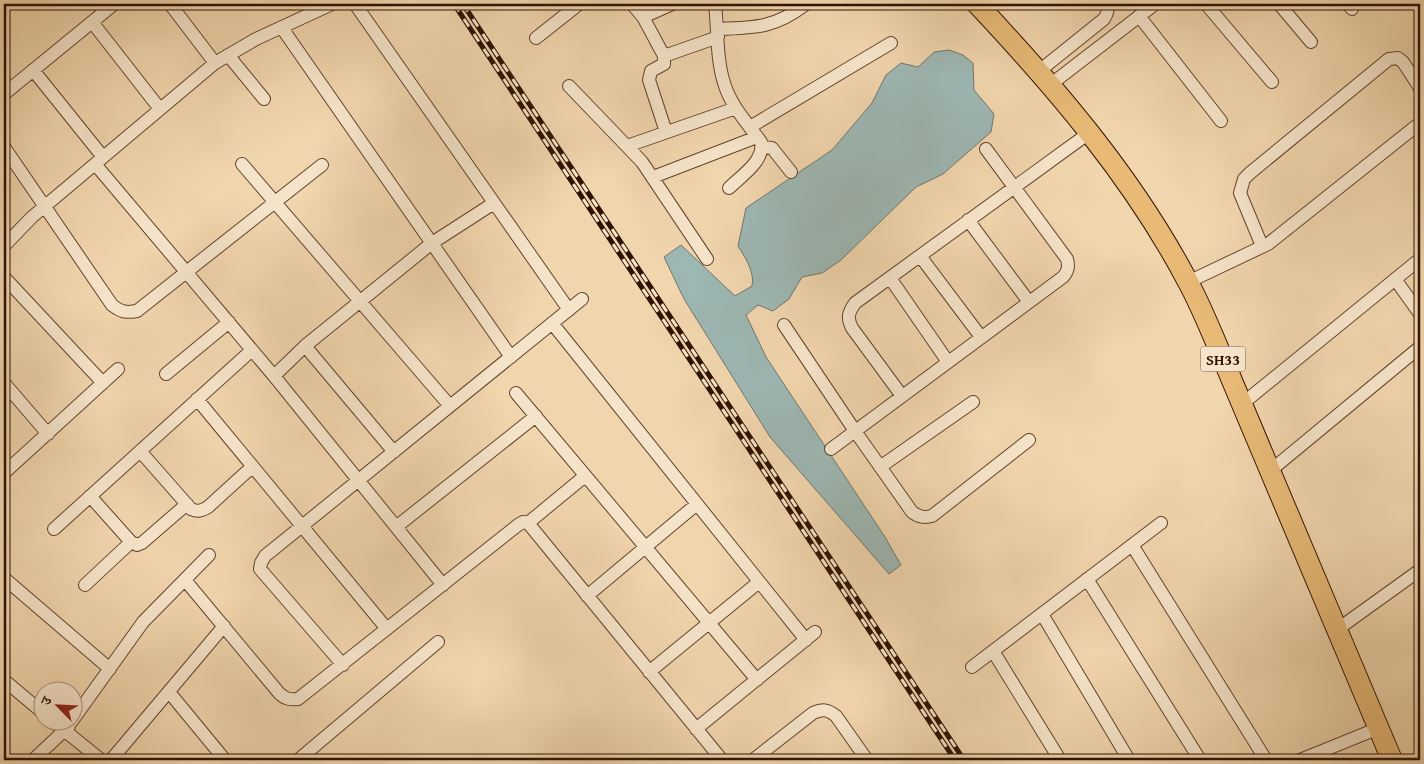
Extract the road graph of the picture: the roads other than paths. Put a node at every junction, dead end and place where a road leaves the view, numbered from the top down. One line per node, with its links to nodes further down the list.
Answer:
1 (114, 4): 17 (street)
2 (170, 4): 25 (street)
3 (332, 4): 18 (street)
4 (355, 4): 51 (street)
5 (580, 4): 20 (street)
6 (632, 4): 16 (street)
7 (672, 4): 16 (street)
8 (715, 4): 19 (street)
9 (806, 4): 19 (street)
10 (977, 4): 27 (main road, SH33)
11 (1106, 4): 27 (street)
12 (1155, 4): 15 (street)
13 (1206, 4): 28 (street)
14 (1279, 4): 21 (street)
15 (1139, 16): 27 (street); 35 (street)
16 (643, 17): 24 (street)
17 (92, 22): 26 (street); 34 (street)
18 (282, 28): 23 (street); 54 (street)
19 (718, 33): 24 (street); 33 (street)
20 (536, 38)
21 (1311, 42)
22 (891, 43): 39 (street)
23 (228, 55): 25 (street); 32 (street)
24 (664, 56): 37 (street)
25 (215, 63): 34 (street)
26 (33, 70): 31 (street); 43 (street)
27 (1044, 78): 38 (main road, SH33)
28 (1272, 82)
29 (569, 86): 40 (street)
30 (1420, 88): 56 (street)
31 (4, 94)
32 (264, 99)
33 (736, 108): 37 (street); 39 (street)
34 (160, 109): 43 (street)
35 (1221, 121)
36 (1420, 123): 56 (street)
37 (666, 132): 40 (street)
38 (1088, 133): 48 (street); 64 (main road, SH33)
39 (756, 137): 46 (street); 47 (street); 49 (street)
40 (627, 146): 47 (street)
41 (4, 147): 52 (street)
42 (986, 149): 48 (street)
43 (99, 160): 52 (street); 60 (street)
44 (242, 164): 50 (street)
45 (322, 165): 50 (street)
46 (792, 172)
47 (652, 177): 58 (street)
48 (1015, 186): 53 (street); 67 (street)
49 (728, 188)
50 (275, 202): 60 (street); 66 (street)
51 (494, 203): 54 (street); 68 (street)
52 (45, 206): 55 (street); 60 (street)
53 (968, 220): 57 (street); 67 (street)
54 (432, 243): 66 (street); 77 (street)
55 (4, 246)
56 (1262, 246): 64 (street)
57 (920, 256): 62 (street); 73 (street)
58 (707, 259)
59 (1420, 259): 63 (street)
60 (187, 272): 70 (street)
61 (4, 277): 82 (street)
62 (890, 278): 78 (street); 85 (street)
63 (1395, 279): 69 (street); 88 (street)
64 (1188, 282): 88 (main road, SH33)
65 (582, 299): 68 (street)
66 (360, 301): 74 (street); 89 (street)
67 (1029, 302): 73 (street)
68 (569, 310): 71 (street)
69 (1420, 314)
70 (228, 322): 76 (street); 80 (street)
71 (552, 323): 77 (street); 105 (street)
72 (784, 325): 91 (street)
73 (982, 337): 78 (street)
74 (305, 346): 81 (street); 96 (street)
75 (1420, 347): 99 (street)
76 (252, 350): 81 (street); 86 (street)
77 (511, 357): 89 (street)
78 (948, 362): 85 (street)
79 (118, 369): 82 (street)
80 (166, 374)
81 (274, 376): 102 (street)
82 (102, 383): 92 (street)
83 (4, 384): 92 (street)
84 (516, 393): 90 (street)
85 (902, 396): 91 (street)
86 (197, 399): 95 (street); 97 (street)
87 (973, 402): 98 (street)
88 (1242, 404): 99 (main road, SH33)
89 (450, 406): 96 (street)
90 (536, 416): 101 (street); 109 (street)
91 (855, 430): 94 (street); 98 (street)
92 (48, 434): 100 (street)
93 (1029, 440): 98 (street)
94 (831, 449)
95 (140, 451): 103 (street); 104 (street)
96 (394, 452): 102 (street)
97 (252, 467): 104 (street); 108 (street)
98 (880, 467)
99 (1270, 471): 126 (main road, SH33)
100 (4, 473)
101 (585, 476): 106 (street); 113 (street)
102 (359, 480): 108 (street); 109 (street)
103 (90, 496): 110 (street); 111 (street)
104 (187, 504): 111 (street)
105 (696, 504): 113 (street); 119 (street)
106 (528, 523): 121 (street); 122 (street)
107 (1161, 523): 112 (street)
108 (301, 527): 127 (street); 130 (street)
109 (396, 527): 121 (street)
110 (54, 529)
111 (131, 542): 120 (street)
112 (1132, 545): 118 (street); 154 (street)
113 (645, 547): 122 (street); 124 (street)
114 (209, 555): 117 (street)
115 (1420, 570): 126 (street)
116 (4, 578): 132 (street)
117 (185, 580): 125 (street); 132 (street)
118 (1087, 580): 123 (street); 153 (street)
119 (759, 582): 124 (street); 135 (street)
120 (85, 585)
121 (443, 585): 127 (street)
122 (587, 596): 133 (street)
123 (1042, 614): 129 (street); 152 (street)
124 (709, 623): 133 (street); 135 (street)
125 (224, 626): 130 (street); 136 (street)
126 (1338, 629): 139 (main road, SH33)
127 (387, 630): 130 (street)
128 (438, 642): 147 (street)
129 (993, 651): 131 (street); 151 (street)
130 (343, 665)
131 (972, 667)
132 (110, 668): 138 (street)
133 (649, 672): 140 (street)
134 (4, 680): 137 (street)
135 (757, 680): 140 (street)
136 (169, 692): 145 (street); 146 (street)
137 (32, 704)
138 (82, 708)
139 (1379, 728): 155 (street); 156 (main road, SH33)
140 (696, 729): 148 (street)
141 (63, 732): 143 (street)
142 (76, 732): 144 (street)
143 (33, 760)
144 (100, 760)
145 (111, 760)
146 (225, 760)
147 (298, 760)
148 (722, 760)
149 (753, 760): 150 (street)
150 (867, 760)
151 (1060, 760)
152 (1129, 760)
153 (1200, 760)
154 (1266, 760)
155 (1300, 760)
156 (1392, 760)

